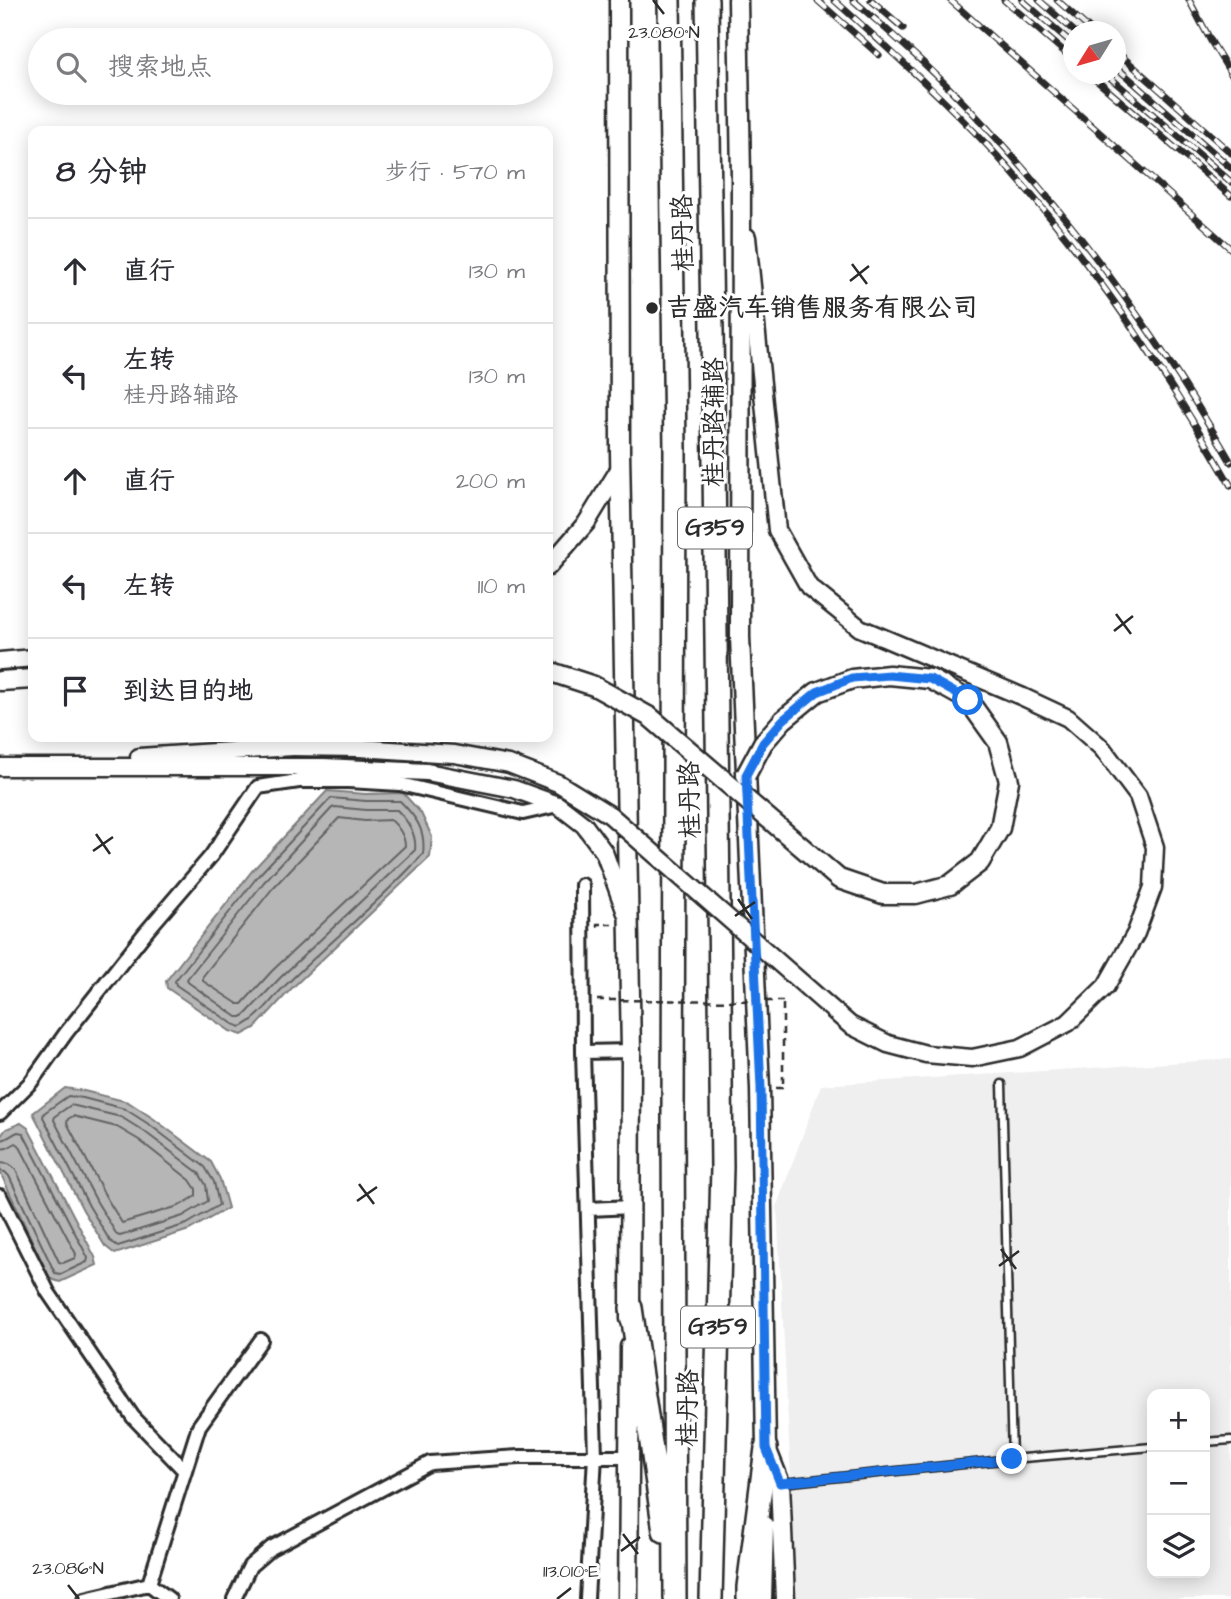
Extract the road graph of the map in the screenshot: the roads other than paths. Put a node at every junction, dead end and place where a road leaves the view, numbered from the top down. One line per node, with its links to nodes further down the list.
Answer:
1 (619, 0): 6 (main road)
2 (669, 0): 42 (highway, 桂丹路 / G359)
3 (707, 0): 43 (highway, 桂丹路 / G359)
4 (738, 0): 5 (main road, 桂丹路辅路)
5 (741, 177): 13 (street, bridge); 14 (main road, 桂丹路辅路)
6 (620, 468): 7 (street); 17 (main road)
7 (553, 561)
8 (28, 658): 9 (street)
9 (0, 661)
10 (553, 673): 14 (main road, bridge)
11 (28, 679): 12 (main road)
12 (0, 681)
13 (0, 766): 15 (street)
14 (746, 775): 30 (main road, 桂丹路辅路)
15 (558, 805): 17 (street); 21 (street)
16 (582, 885): 19 (street)
17 (629, 924): 18 (main road)
18 (631, 1051): 19 (street); 23 (main road)
19 (583, 1052): 24 (street)
20 (1002, 1084): 33 (lane)
21 (0, 1113)
22 (0, 1196): 34 (street)
23 (632, 1208): 24 (street); 25 (main road)
24 (589, 1209): 31 (street)
25 (631, 1308): 32 (main road); 42 (highway)
26 (261, 1340): 34 (street)
27 (1231, 1440): 28 (lane)
28 (1210, 1442)
29 (1147, 1447): 33 (lane)
30 (766, 1448): 35 (main road); 44 (highway); 45 (main road, 桂丹路辅路)
31 (595, 1456): 32 (street); 39 (street); 40 (street)
32 (629, 1457): 41 (main road)
33 (1012, 1459): 35 (lane)
34 (185, 1471): 36 (street)
35 (780, 1483): 46 (main road)
36 (149, 1584): 37 (street); 38 (street)
37 (85, 1599)
38 (169, 1599)
39 (234, 1599)
40 (587, 1599)
41 (628, 1599)
42 (674, 1599)
43 (711, 1599)
44 (748, 1599)
45 (762, 1599)
46 (785, 1599)

